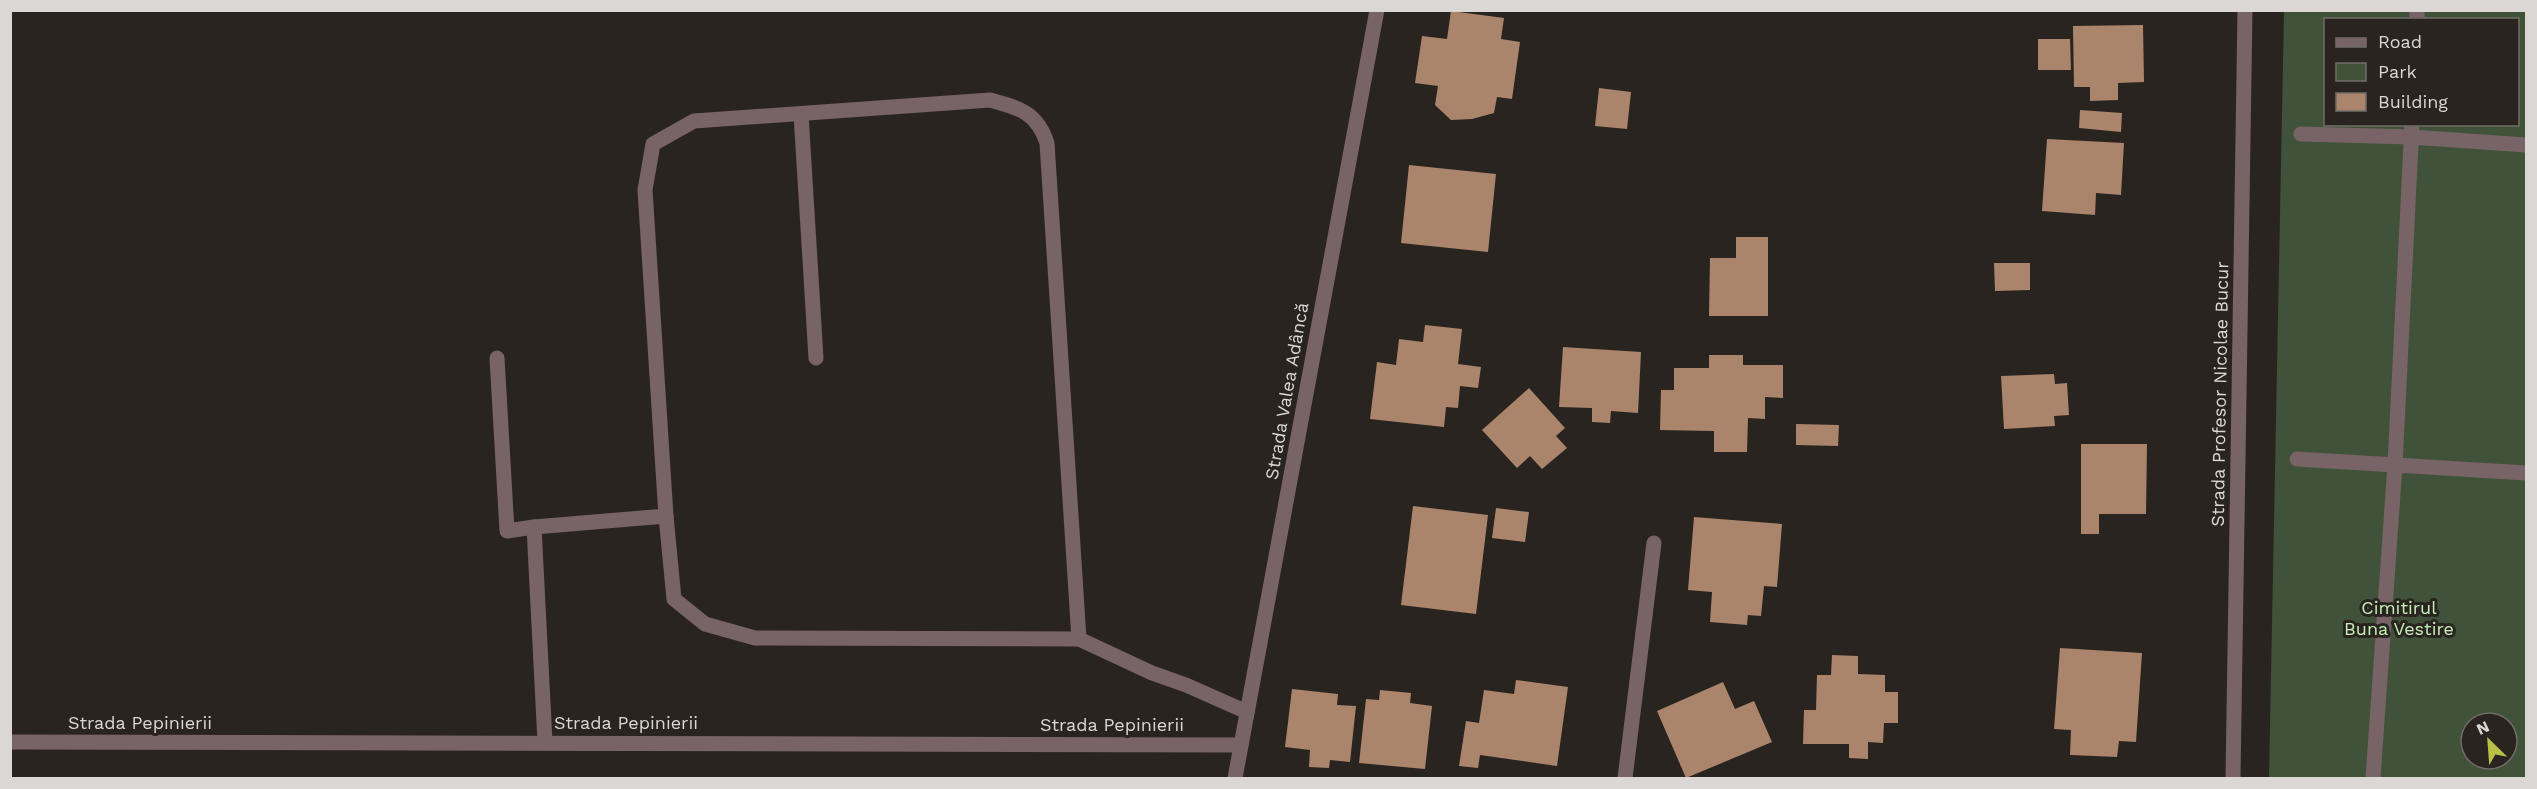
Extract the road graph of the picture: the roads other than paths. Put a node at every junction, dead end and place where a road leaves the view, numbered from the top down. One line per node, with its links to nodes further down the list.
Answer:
1 (1377, 10): 16 (street, Strada Valea Adâncă)
2 (2245, 10): 22 (street, Strada Profesor Nicolae Bucur)
3 (801, 114): 8 (street); 12 (street); 15 (street)
4 (2412, 131): 5 (street); 6 (street); 10 (street)
5 (2301, 134)
6 (2526, 146)
7 (497, 357): 13 (street)
8 (816, 358)
9 (2297, 459): 10 (street)
10 (2394, 465): 11 (street); 23 (street)
11 (2526, 473)
12 (666, 516): 13 (street); 15 (street)
13 (534, 527): 18 (street)
14 (1654, 543): 21 (street)
15 (1079, 639): 16 (street)
16 (1247, 712): 19 (street, Strada Valea Adâncă)
17 (10, 742): 18 (street, Strada Pepinierii)
18 (544, 742): 19 (street, Strada Pepinierii)
19 (1241, 745): 20 (street, Strada Valea Adâncă)
20 (1235, 778)
21 (1625, 778)
22 (2233, 778)
23 (2373, 778)

